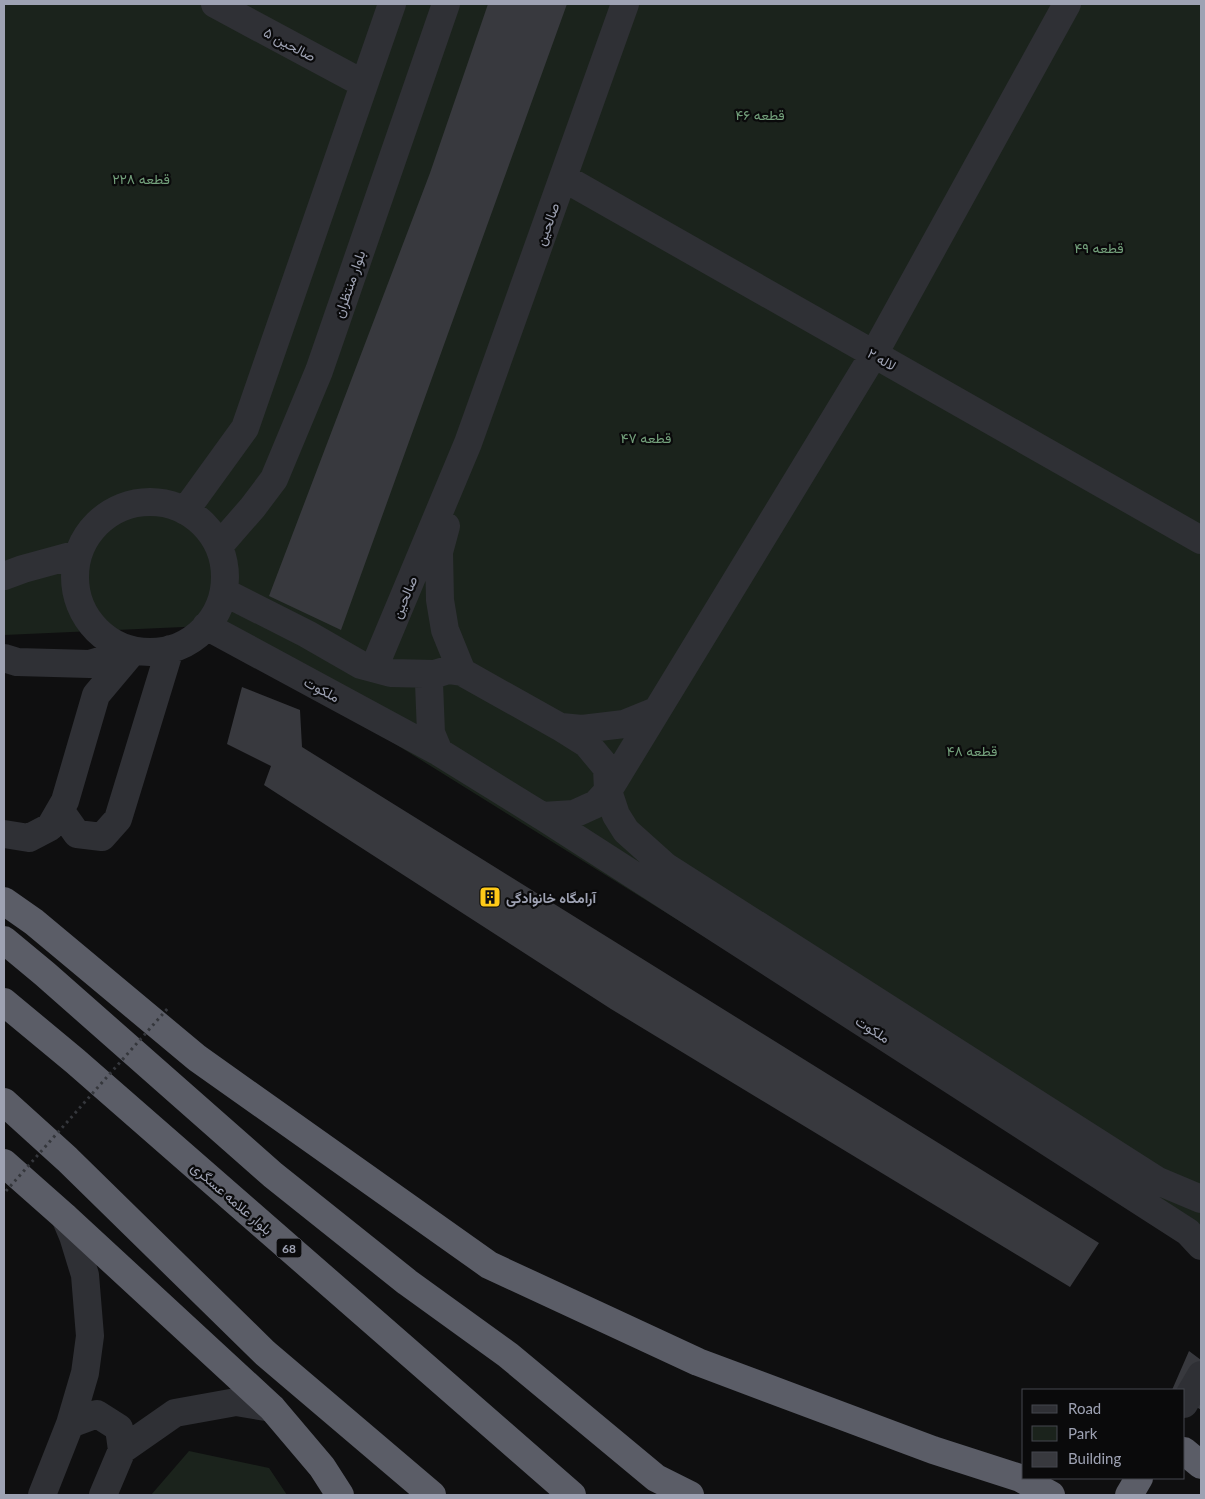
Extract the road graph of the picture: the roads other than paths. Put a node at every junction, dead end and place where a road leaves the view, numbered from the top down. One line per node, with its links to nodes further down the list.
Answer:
1 (216, 4): 6 (street, صالحین ۵)
2 (392, 4): 6 (street)
3 (446, 4): 12 (street, بلوار منتظران)
4 (625, 4): 7 (street, صالحین)
5 (1067, 4): 8 (street)
6 (364, 84): 10 (street)
7 (564, 178): 8 (street, لاله ۲); 9 (street, صالحین)
8 (874, 354): 11 (street, لاله ۲); 22 (street)
9 (468, 443): 20 (street, صالحین); 21 (street, صالحین)
10 (185, 511): 12 (street); 13 (street)
11 (1201, 540)
12 (218, 546): 15 (street)
13 (78, 554): 14 (street); 18 (street)
14 (4, 576)
15 (224, 592): 16 (street); 20 (street, ملکوت)
16 (206, 626): 17 (street); 24 (street, ملکوت)
17 (170, 649): 18 (street); 26 (street)
18 (134, 651): 19 (street); 26 (street)
19 (4, 658)
20 (374, 668): 21 (street, ملکوت)
21 (449, 673): 23 (street, ملکوت); 24 (street)
22 (656, 711): 23 (street); 25 (street)
23 (560, 727): 25 (street, ملکوت)
24 (439, 752): 27 (street, ملکوت)
25 (608, 790): 27 (street); 34 (street, ملکوت)
26 (60, 810): 28 (street)
27 (542, 816): 36 (street, ملکوت)
28 (4, 834)
29 (4, 901): 50 (highway)
30 (4, 940): 49 (highway)
31 (4, 1002): 48 (highway, بلوار علامه عسگری / 68)
32 (4, 1102): 47 (highway)
33 (4, 1163): 35 (highway)
34 (1201, 1199)
35 (65, 1217): 39 (highway); 40 (street)
36 (1201, 1246)
37 (1201, 1375): 38 (street)
38 (1185, 1402)
39 (272, 1408): 41 (street); 46 (highway)
40 (70, 1424): 41 (street); 44 (street)
41 (122, 1450): 45 (street)
42 (1185, 1452): 43 (highway)
43 (1201, 1465)
44 (42, 1495)
45 (103, 1495)
46 (340, 1495)
47 (432, 1495)
48 (572, 1495)
49 (690, 1495)
50 (1051, 1495)

